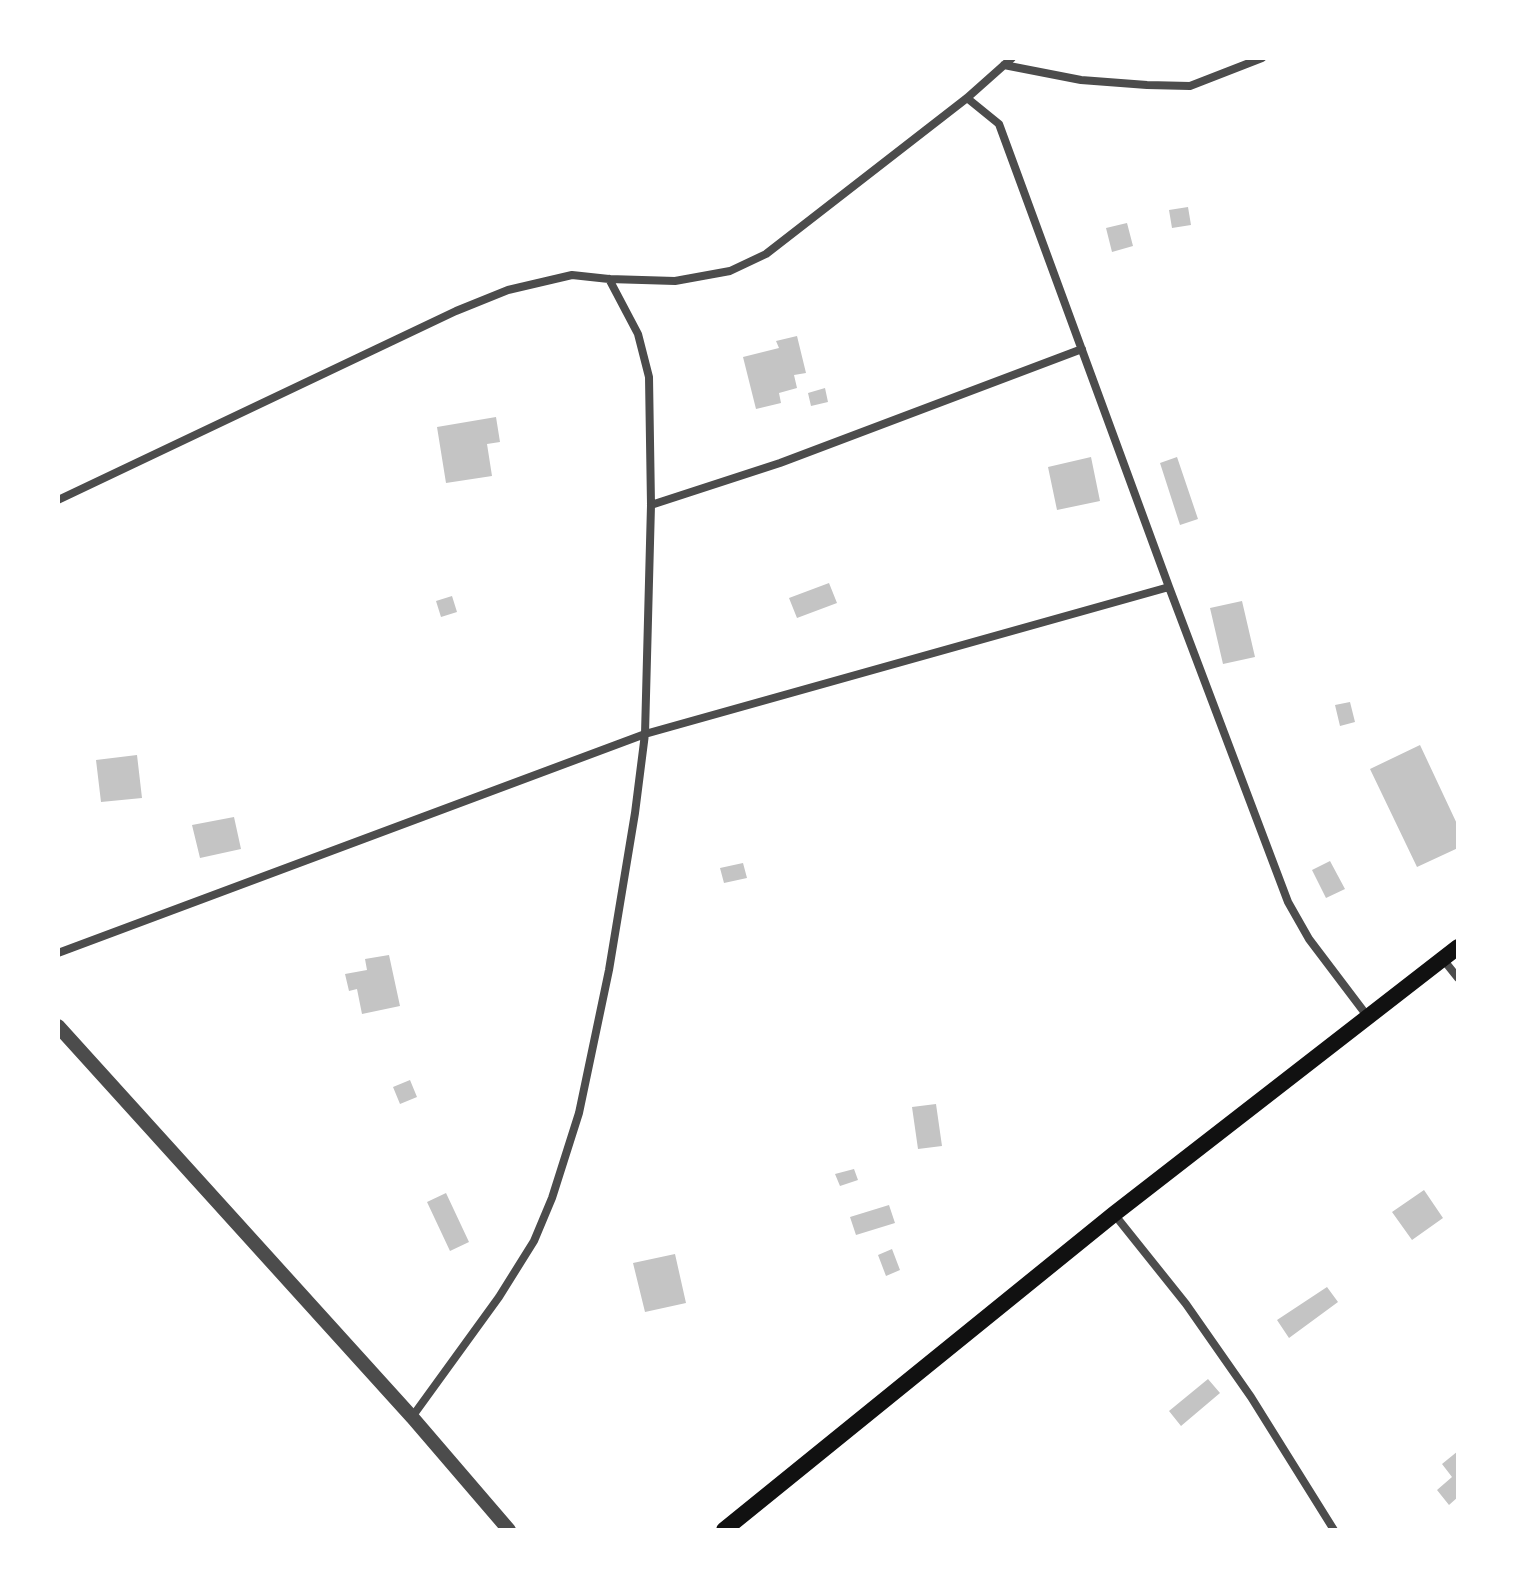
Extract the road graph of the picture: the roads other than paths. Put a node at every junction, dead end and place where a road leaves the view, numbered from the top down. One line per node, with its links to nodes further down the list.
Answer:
1 (1012, 58): 3 (street)
2 (1262, 58): 3 (street)
3 (1004, 65): 4 (street)
4 (967, 98): 5 (street); 6 (street)
5 (609, 279): 7 (street); 8 (street)
6 (1082, 349): 8 (street); 9 (street)
7 (58, 500)
8 (651, 505): 10 (street)
9 (1169, 587): 10 (street); 15 (street)
10 (645, 734): 12 (street); 18 (street)
11 (1458, 947): 13 (main road)
12 (58, 953)
13 (1442, 958): 14 (street); 15 (main road)
14 (1458, 978)
15 (1368, 1018): 17 (main road)
16 (58, 1026): 18 (street)
17 (1114, 1214): 20 (main road); 21 (street)
18 (412, 1417): 19 (street)
19 (509, 1530)
20 (724, 1530)
21 (1334, 1530)

